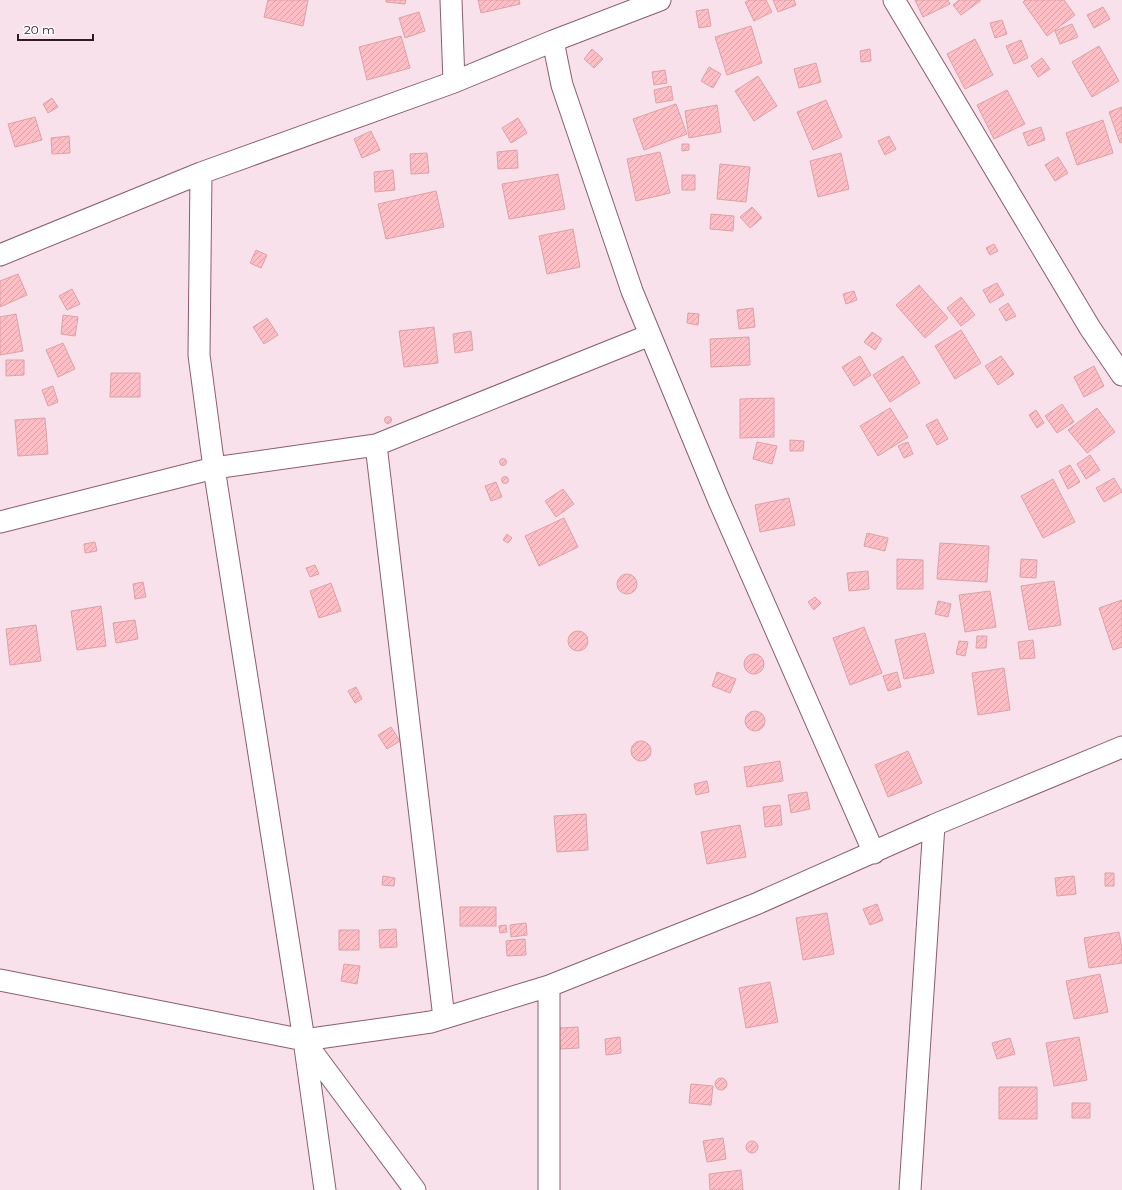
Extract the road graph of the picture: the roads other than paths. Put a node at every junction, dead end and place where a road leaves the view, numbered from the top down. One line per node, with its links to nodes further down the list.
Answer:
1 (451, 0): 5 (street)
2 (660, 0): 4 (street)
3 (894, 0): 9 (street)
4 (553, 41): 5 (street); 8 (street)
5 (454, 82): 6 (street)
6 (201, 173): 7 (street); 11 (street)
7 (0, 255)
8 (650, 335): 10 (street); 15 (street)
9 (1122, 374)
10 (376, 445): 11 (street); 18 (street)
11 (214, 468): 12 (street); 19 (street)
12 (0, 522)
13 (1122, 747): 14 (street)
14 (934, 825): 15 (street); 23 (street)
15 (874, 853): 17 (street)
16 (0, 980): 19 (street)
17 (549, 986): 18 (street); 22 (street)
18 (444, 1018): 19 (street)
19 (304, 1040): 20 (street); 21 (street)
20 (325, 1190)
21 (415, 1190)
22 (549, 1190)
23 (910, 1190)

